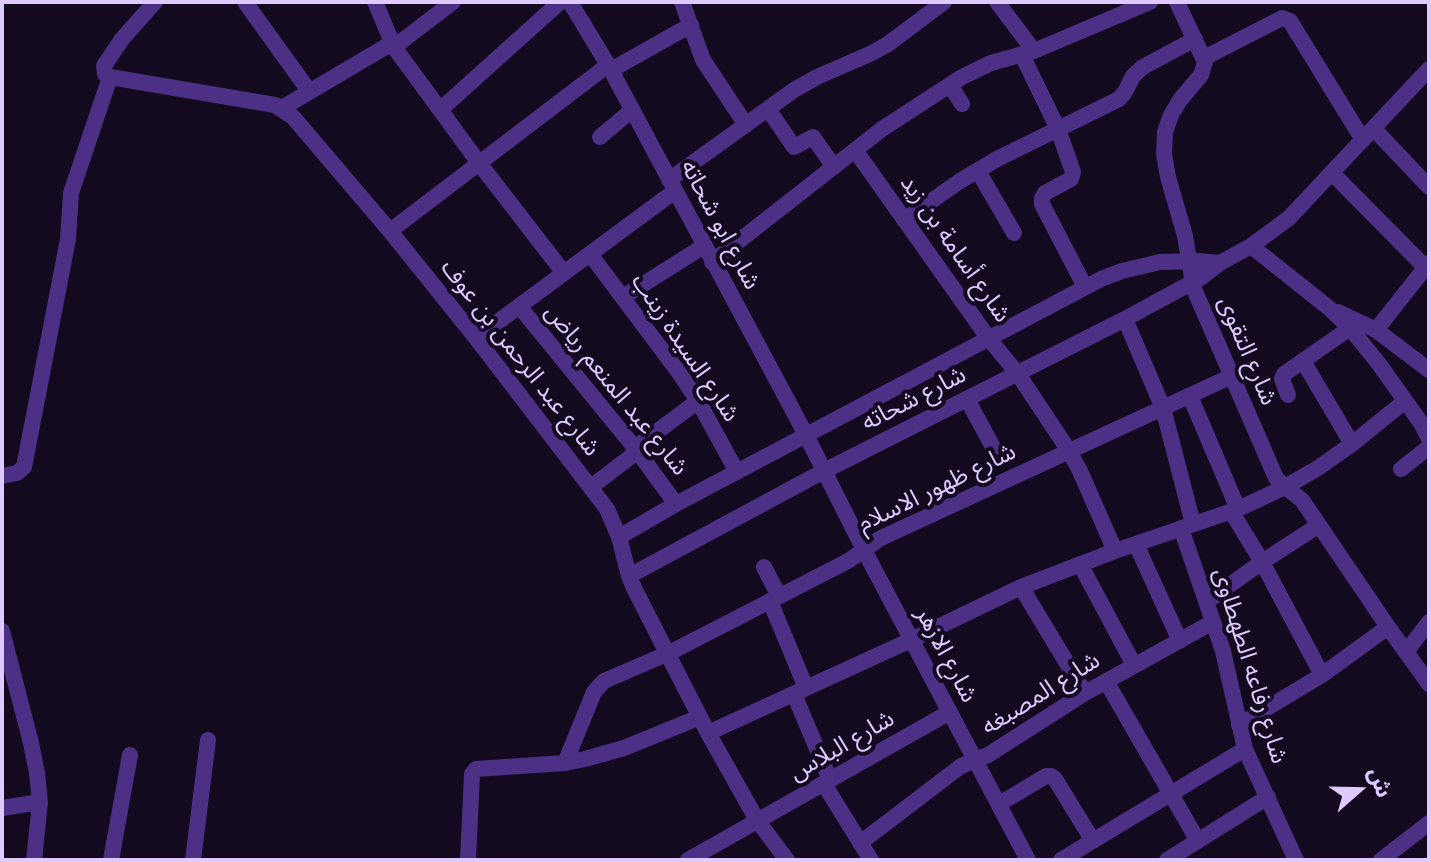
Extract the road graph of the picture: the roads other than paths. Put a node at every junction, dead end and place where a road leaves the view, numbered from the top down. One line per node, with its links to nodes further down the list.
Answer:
1 (155, 2): 20 (street)
2 (245, 2): 22 (street)
3 (375, 2): 15 (street)
4 (453, 2): 15 (street)
5 (560, 2): 26 (street)
6 (570, 2): 18 (street, شارع ابو شحاته)
7 (682, 2): 13 (street)
8 (944, 2): 25 (street)
9 (997, 2): 16 (street)
10 (1150, 2): 12 (street)
11 (1177, 2): 14 (street)
12 (1122, 6): 16 (street)
13 (691, 25): 18 (street); 28 (street)
14 (1195, 39): 17 (street); 29 (street)
15 (393, 45): 22 (street); 26 (street)
16 (1028, 53): 21 (street); 29 (street)
17 (1204, 58): 30 (street); 45 (street, شارع التقوى)
18 (609, 67): 27 (street, شارع ابو شحاته); 33 (street)
19 (1429, 69): 30 (street, شارع شحاته)
20 (110, 77): 24 (street); 80 (street)
21 (950, 85): 23 (street); 32 (street)
22 (309, 91): 24 (street)
23 (962, 104)
24 (282, 108): 40 (street, شارع عبد الرحمن بن عوف)
25 (768, 109): 28 (street); 34 (street)
26 (440, 110): 33 (street)
27 (632, 110): 31 (street); 37 (street, شارع ابو شحاته)
28 (746, 125): 37 (street)
29 (1058, 129): 35 (street); 51 (street)
30 (1368, 135): 36 (street, شارع شحاته); 38 (street)
31 (600, 137)
32 (855, 150): 34 (street); 39 (street, شارع أسامة بن زيد)
33 (479, 163): 40 (street); 49 (street)
34 (834, 167): 46 (street)
35 (978, 171): 39 (street); 41 (street)
36 (1332, 173): 43 (street, شارع شحاته); 48 (street)
37 (672, 186): 42 (street, شارع ابو شحاته); 44 (street)
38 (1429, 187)
39 (904, 220): 59 (street, شارع أسامة بن زيد)
40 (390, 231): 58 (street, شارع عبد الرحمن بن عوف)
41 (1014, 233)
42 (704, 246): 46 (street, شارع ابو شحاته); 52 (street)
43 (1251, 246): 47 (street, شارع شحاته); 54 (street)
44 (590, 254): 49 (street); 52 (street, شارع السيدة زينب)
45 (1189, 261): 47 (street, شارع شحاته); 50 (street, شارع التقوى); 51 (street, شارع شحاته)
46 (712, 262): 70 (street, شارع ابو شحاته)
47 (1220, 263): 50 (street, شارع شحاته)
48 (1427, 265): 57 (street)
49 (564, 273): 53 (street)
50 (1192, 282): 55 (street, شارع شحاته); 63 (street, شارع التقوى)
51 (1085, 287): 59 (street, شارع شحاته)
52 (623, 297): 67 (street, شارع السيدة زينب)
53 (519, 306): 58 (street); 74 (street, شارع عبد المنعم رياض)
54 (1329, 308): 56 (street); 57 (street)
55 (1125, 319): 62 (street, شارع شحاته); 69 (street, شارع رفاعه الطهطاوى)
56 (1350, 328): 60 (street); 68 (street)
57 (1376, 330): 61 (street)
58 (476, 338): 81 (street, شارع عبد الرحمن بن عوف)
59 (989, 339): 62 (street, شارع أسامة بن زيد); 70 (street, شارع شحاته)
60 (1303, 361): 64 (street); 72 (street)
61 (1429, 370)
62 (1018, 374): 66 (street, شارع شحاته); 76 (street, شارع أسامة بن زيد)
63 (1232, 376): 65 (street, شارع ظهور الاسلام); 82 (street, شارع التقوى)
64 (1288, 395)
65 (1190, 396): 69 (street, شارع ظهور الاسلام); 84 (street)
66 (967, 399): 75 (street); 78 (street, شارع شحاته)
67 (698, 401): 74 (street); 79 (street, شارع السيدة زينب)
68 (1405, 401): 71 (street); 72 (street)
69 (1163, 408): 76 (street, شارع ظهور الاسلام); 86 (street, شارع رفاعه الطهطاوى)
70 (806, 435): 78 (street, شارع ابو شحاته); 79 (street, شارع شحاته)
71 (1429, 439)
72 (1352, 444): 82 (street)
73 (1429, 447): 77 (street)
74 (636, 450): 81 (street); 83 (street, شارع عبد المنعم رياض)
75 (995, 451)
76 (1069, 451): 89 (street, شارع ظهور الاسلام); 90 (street, شارع أسامة بن زيد)
77 (1401, 469)
78 (824, 471): 89 (street, شارع الازهر); 94 (street, شارع شحاته)
79 (737, 472): 83 (street, شارع شحاته)
80 (2, 476)
81 (591, 487): 87 (street, شارع عبد الرحمن بن عوف)
82 (1285, 487): 84 (street); 85 (street, شارع التقوى)
83 (676, 504): 87 (street, شارع شحاته)
84 (1234, 510): 86 (street); 91 (street)
85 (1319, 525): 91 (street); 100 (street, شارع التقوى)
86 (1187, 526): 88 (street); 97 (street, شارع رفاعه الطهطاوى)
87 (619, 537): 94 (street, شارع عبد الرحمن بن عوف)
88 (1136, 544): 90 (street); 103 (street)
89 (864, 550): 96 (street, شارع ظهور الاسلام); 102 (street, شارع الازهر)
90 (1115, 551): 92 (street)
91 (1262, 562): 97 (street); 107 (street)
92 (1080, 564): 95 (street); 106 (street)
93 (764, 567): 96 (street)
94 (629, 576): 105 (street, شارع عبد الرحمن بن عوف)
95 (1021, 587): 102 (street); 111 (street)
96 (774, 599): 105 (street, شارع ظهور الاسلام); 110 (street)
97 (1206, 602): 98 (street, شارع رفاعه الطهطاوى)
98 (1213, 622): 103 (street, شارع المصبغه); 114 (street, شارع رفاعه الطهطاوى)
99 (1429, 622): 104 (street)
100 (1388, 627): 104 (street, شارع التقوى); 107 (street)
101 (2, 631): 124 (street)
102 (911, 640): 110 (street); 112 (street, شارع الازهر)
103 (1180, 641): 106 (street, شارع المصبغه)
104 (1406, 652): 109 (street, شارع التقوى)
105 (669, 653): 113 (street, شارع عبد الرحمن بن عوف); 120 (street, شارع ظهور الاسلام)
106 (1134, 665): 108 (street, شارع المصبغه)
107 (1322, 675): 114 (street)
108 (1106, 681): 111 (street, شارع المصبغه); 122 (street)
109 (1429, 684)
110 (800, 691): 115 (street); 121 (street)
111 (1085, 693): 119 (street, شارع المصبغه)
112 (950, 712): 119 (street, شارع الازهر); 121 (street, شارع البلاس)
113 (700, 717): 115 (street, شارع عبد الرحمن بن عوف); 120 (street)
114 (1239, 725): 117 (street, شارع رفاعه الطهطاوى)
115 (708, 733): 127 (street, شارع عبد الرحمن بن عوف)
116 (208, 740): 134 (street)
117 (1245, 749): 122 (street); 123 (street, شارع رفاعه الطهطاوى)
118 (130, 755): 133 (street)
119 (976, 761): 125 (street, شارع الازهر); 131 (street, شارع المصبغه)
120 (565, 763): 135 (street)
121 (827, 782): 127 (street, شارع البلاس); 131 (street)
122 (1170, 794): 129 (street); 130 (street)
123 (1268, 797): 130 (street); 142 (street, شارع رفاعه الطهطاوى)
124 (40, 802): 126 (street); 132 (street)
125 (999, 804): 129 (street); 139 (street, شارع الازهر)
126 (2, 808)
127 (757, 820): 136 (street, شارع البلاس); 137 (street)
128 (1429, 823): 143 (street)
129 (1093, 841): 140 (street)
130 (1198, 841): 141 (street)
131 (860, 843): 138 (street)
132 (34, 860)
133 (111, 860)
134 (193, 860)
135 (468, 860)
136 (688, 860)
137 (787, 860)
138 (871, 860)
139 (1028, 860)
140 (1061, 860)
141 (1167, 860)
142 (1296, 860)
143 (1381, 860)

